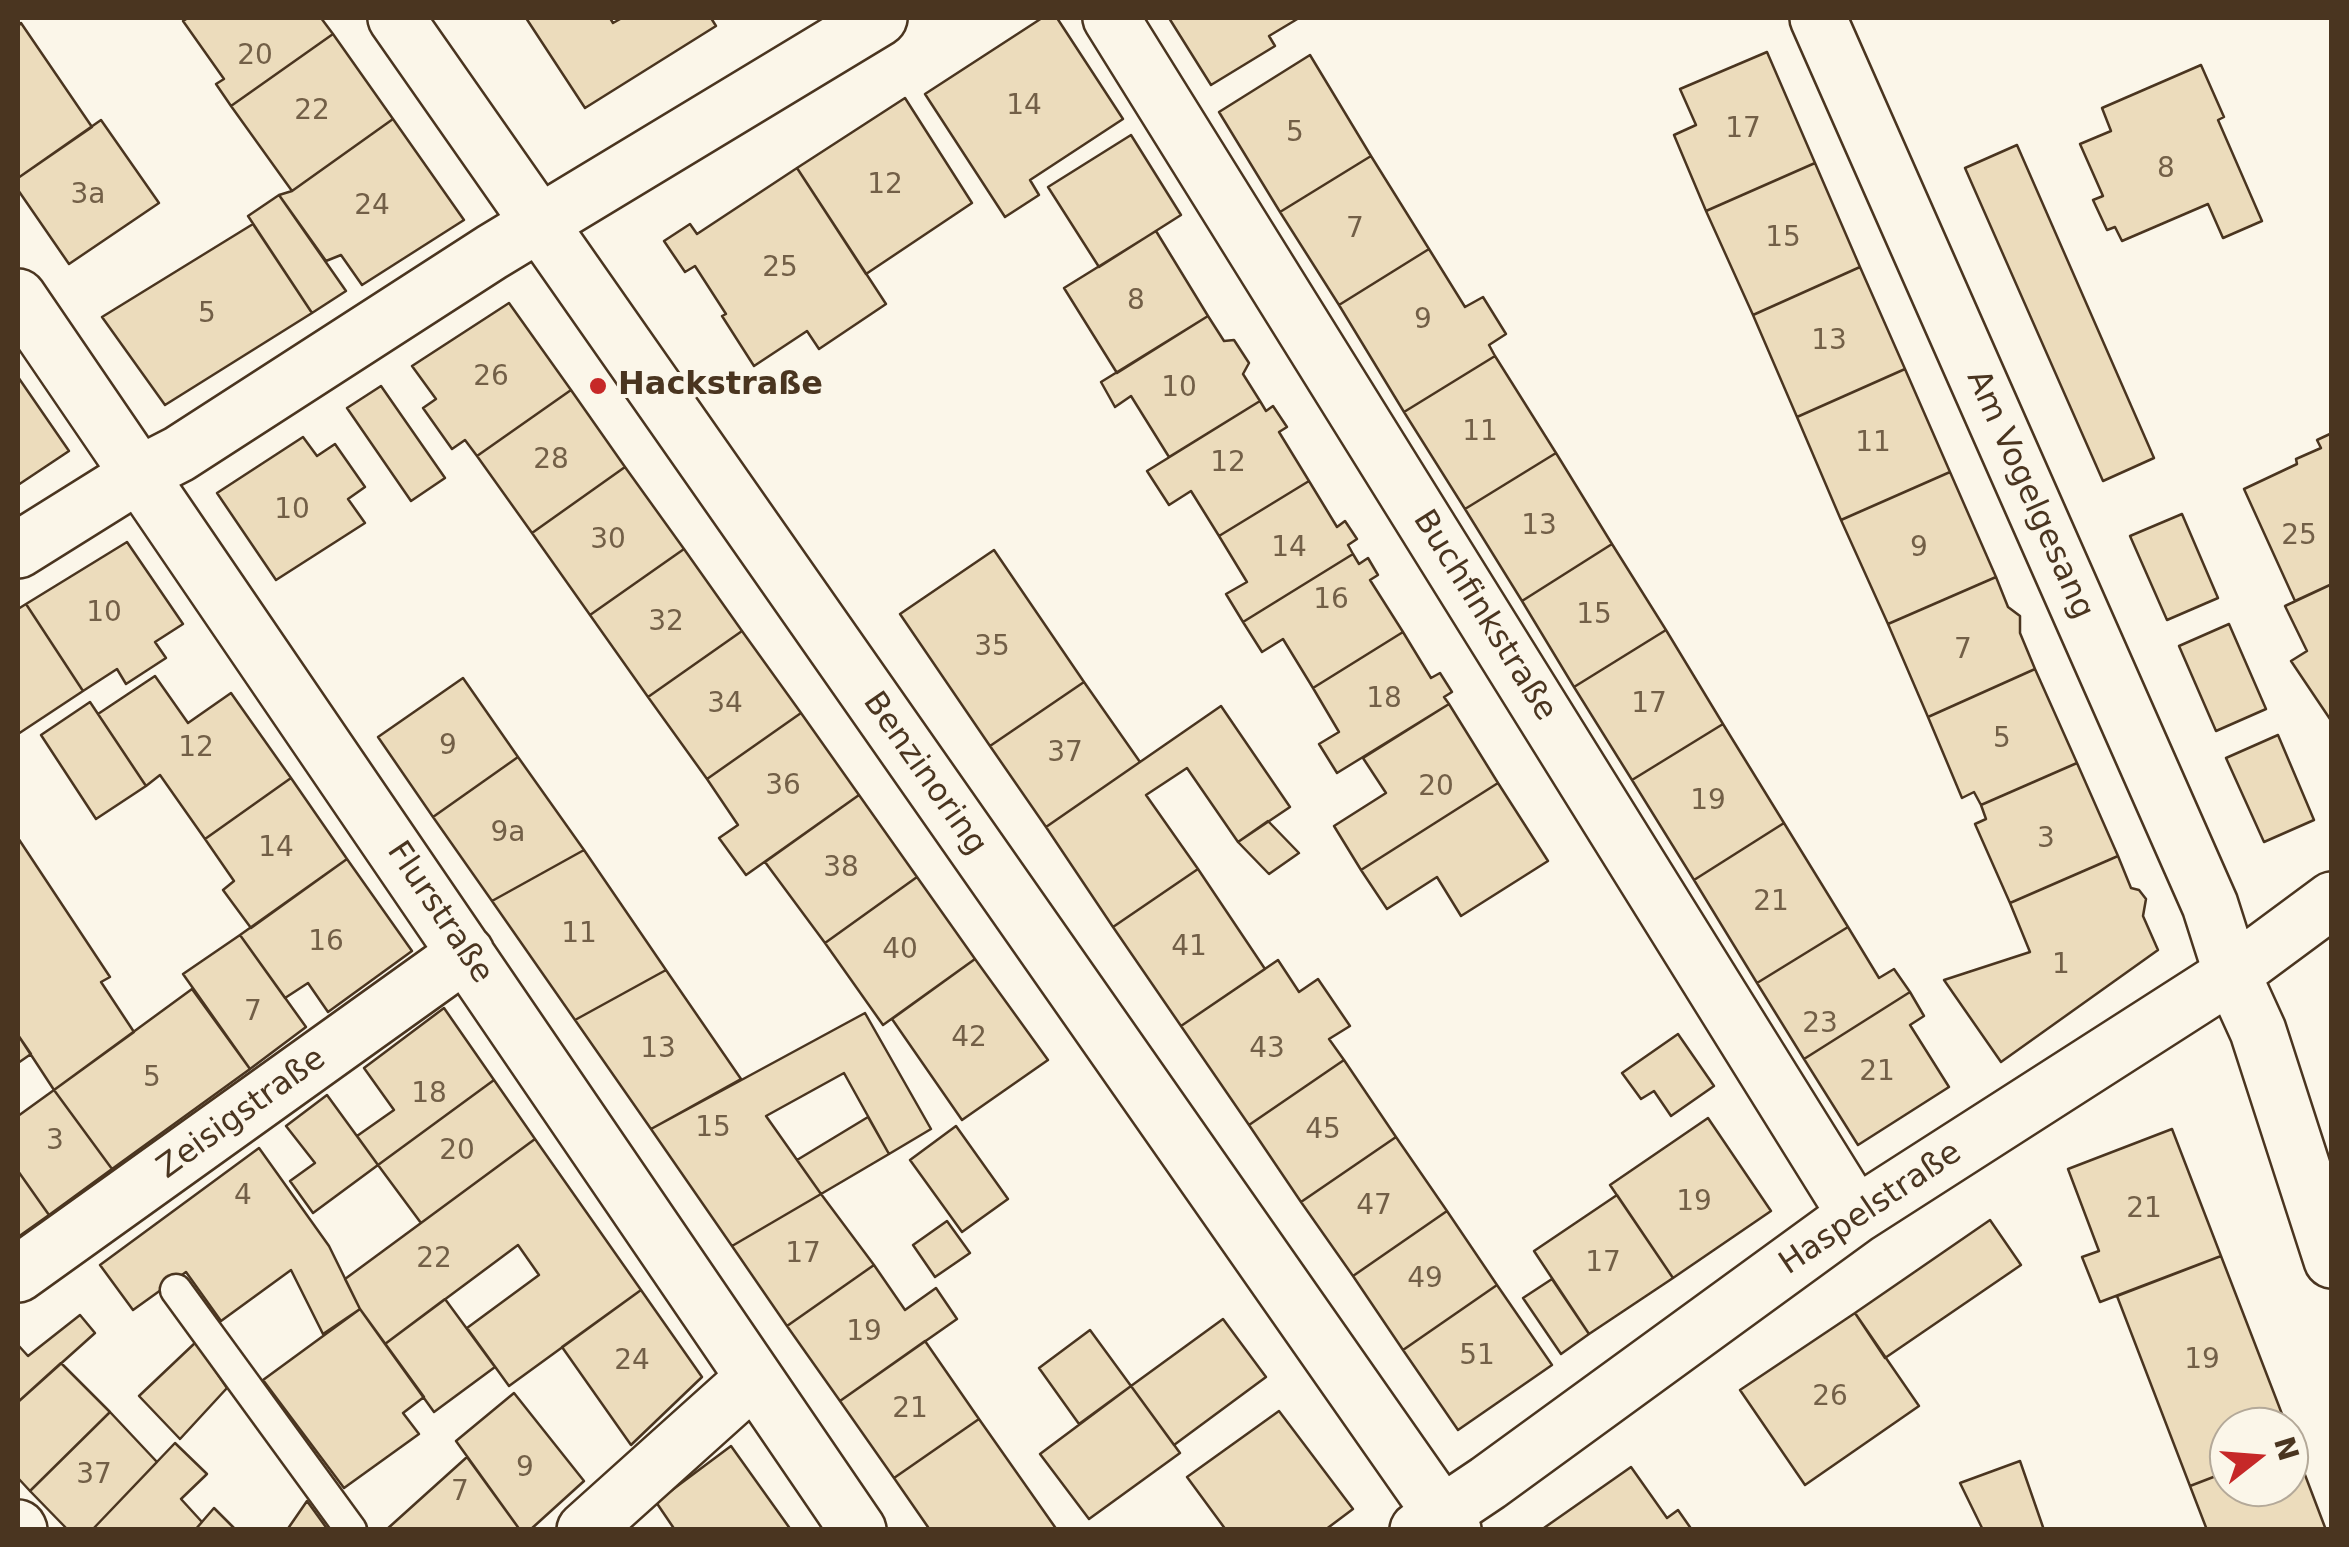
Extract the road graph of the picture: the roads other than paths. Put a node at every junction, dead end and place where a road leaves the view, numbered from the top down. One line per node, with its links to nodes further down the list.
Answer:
1 (396, 18): 5 (street, Benzinoring)
2 (878, 18): 5 (street)
3 (1112, 18): 12 (street, Buchfinkstraße)
4 (1818, 18): 11 (street, Am Vogelgesang)
5 (539, 223): 7 (street); 17 (street, Benzinoring)
6 (18, 297): 7 (street, Flurstraße)
7 (138, 474): 8 (street); 10 (street, Flurstraße)
8 (18, 550)
9 (2332, 900): 11 (street, Haspelstraße)
10 (466, 953): 14 (street, Zeisigstraße); 16 (street, Flurstraße)
11 (2232, 974): 12 (street, Haspelstraße); 13 (street, Am Vogelgesang)
12 (1856, 1215): 17 (street, Haspelstraße)
13 (2332, 1260)
14 (18, 1274)
15 (176, 1290): 18 (lane)
16 (754, 1378): 19 (street); 20 (street, Flurstraße)
17 (1438, 1524)
18 (352, 1530)
19 (585, 1530)
20 (858, 1530)

